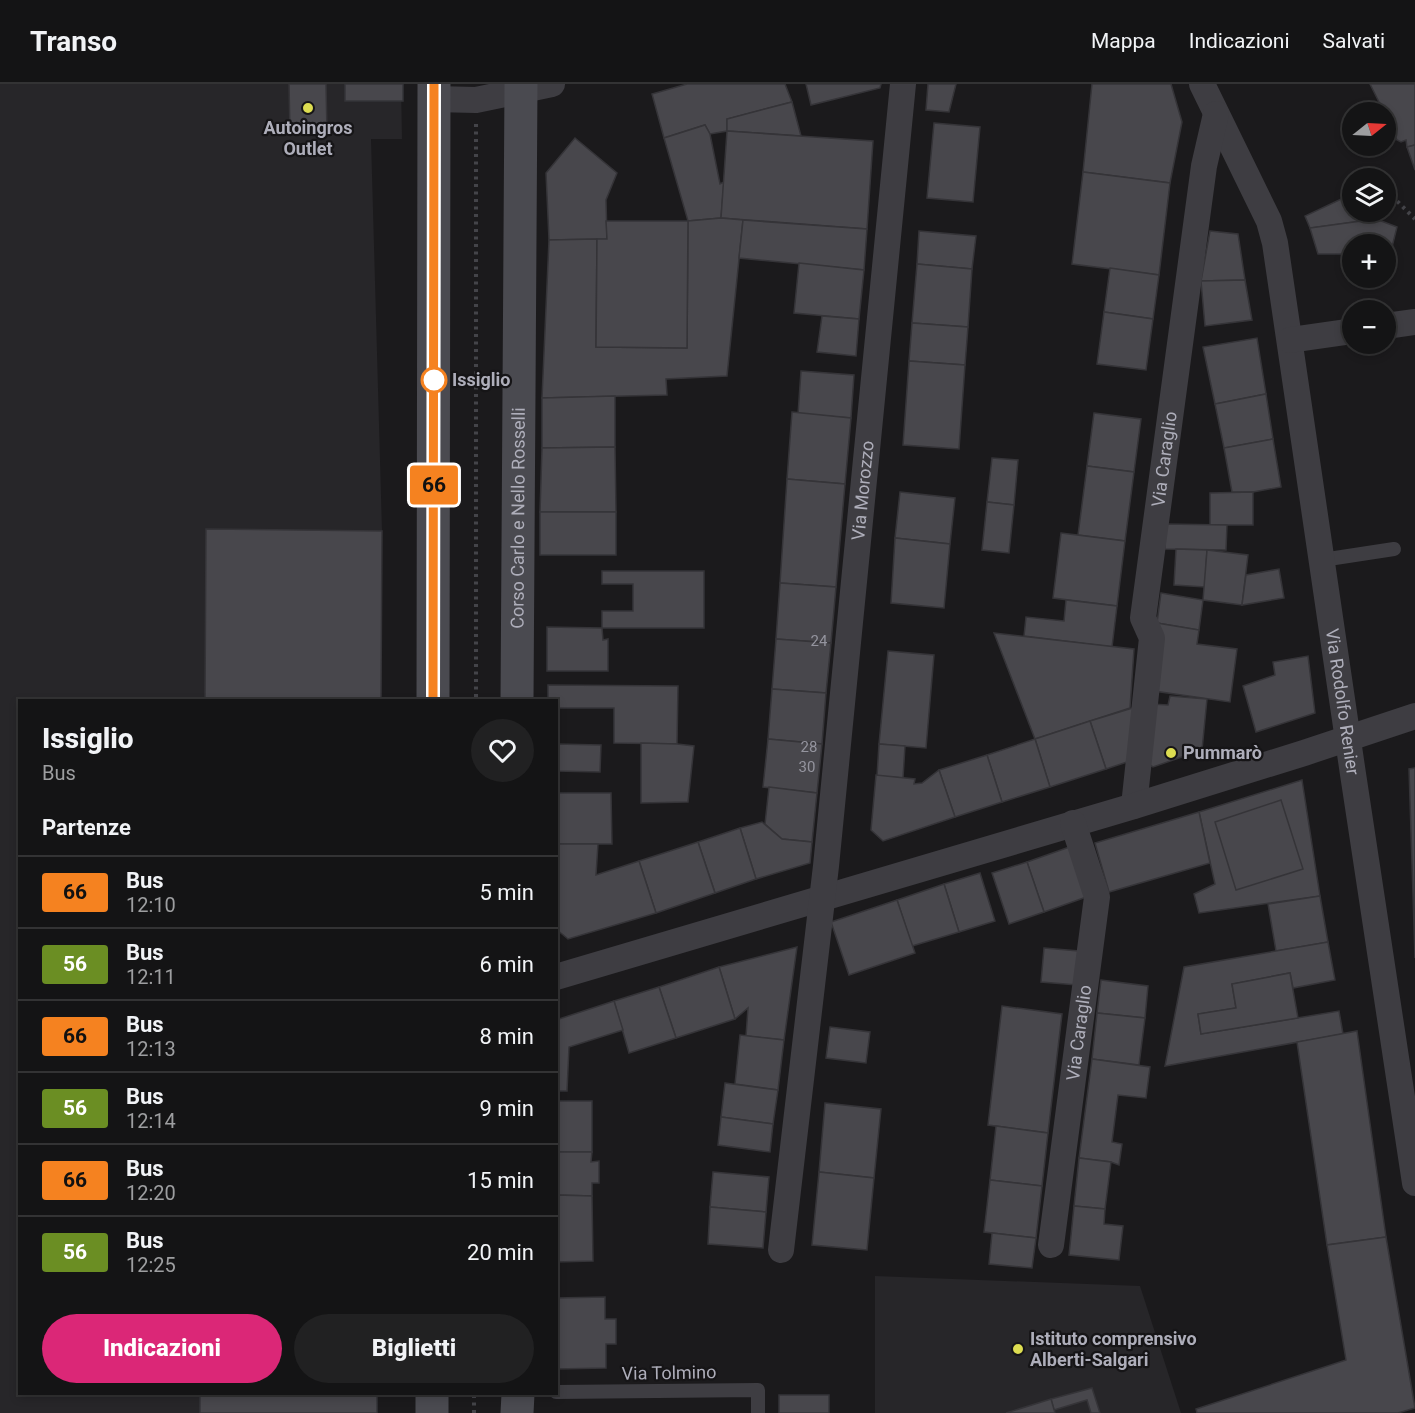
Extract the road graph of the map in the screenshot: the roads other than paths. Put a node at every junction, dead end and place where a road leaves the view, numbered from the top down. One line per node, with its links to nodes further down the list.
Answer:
1 (903, 84): 18 (street, Via Morozzo)
2 (1202, 84): 5 (street, Via Rodolfo Renier)
3 (531, 86): 4 (street); 13 (street, Corso Carlo e Nello Rosselli)
4 (434, 92): 12 (street)
5 (1216, 114): 9 (street, Via Rodolfo Renier); 16 (street, Via Caraglio)
6 (1415, 322): 7 (street)
7 (1396, 325)
8 (1342, 333): 9 (street)
9 (1290, 340): 11 (street, Via Rodolfo Renier)
10 (1394, 549): 11 (lane)
11 (1322, 560): 15 (street, Via Rodolfo Renier)
12 (433, 699)
13 (517, 699)
14 (1415, 716): 15 (street)
15 (1348, 738): 16 (street); 20 (street, Via Rodolfo Renier)
16 (1134, 806): 17 (street)
17 (1073, 823): 18 (street); 21 (street, Via Caraglio)
18 (823, 899): 19 (street); 22 (street)
19 (558, 976)
20 (1415, 1183)
21 (1051, 1245)
22 (781, 1250)
23 (558, 1392): 26 (lane, Via Tolmino)
24 (432, 1395): 25 (street)
25 (432, 1413)
26 (758, 1413)

